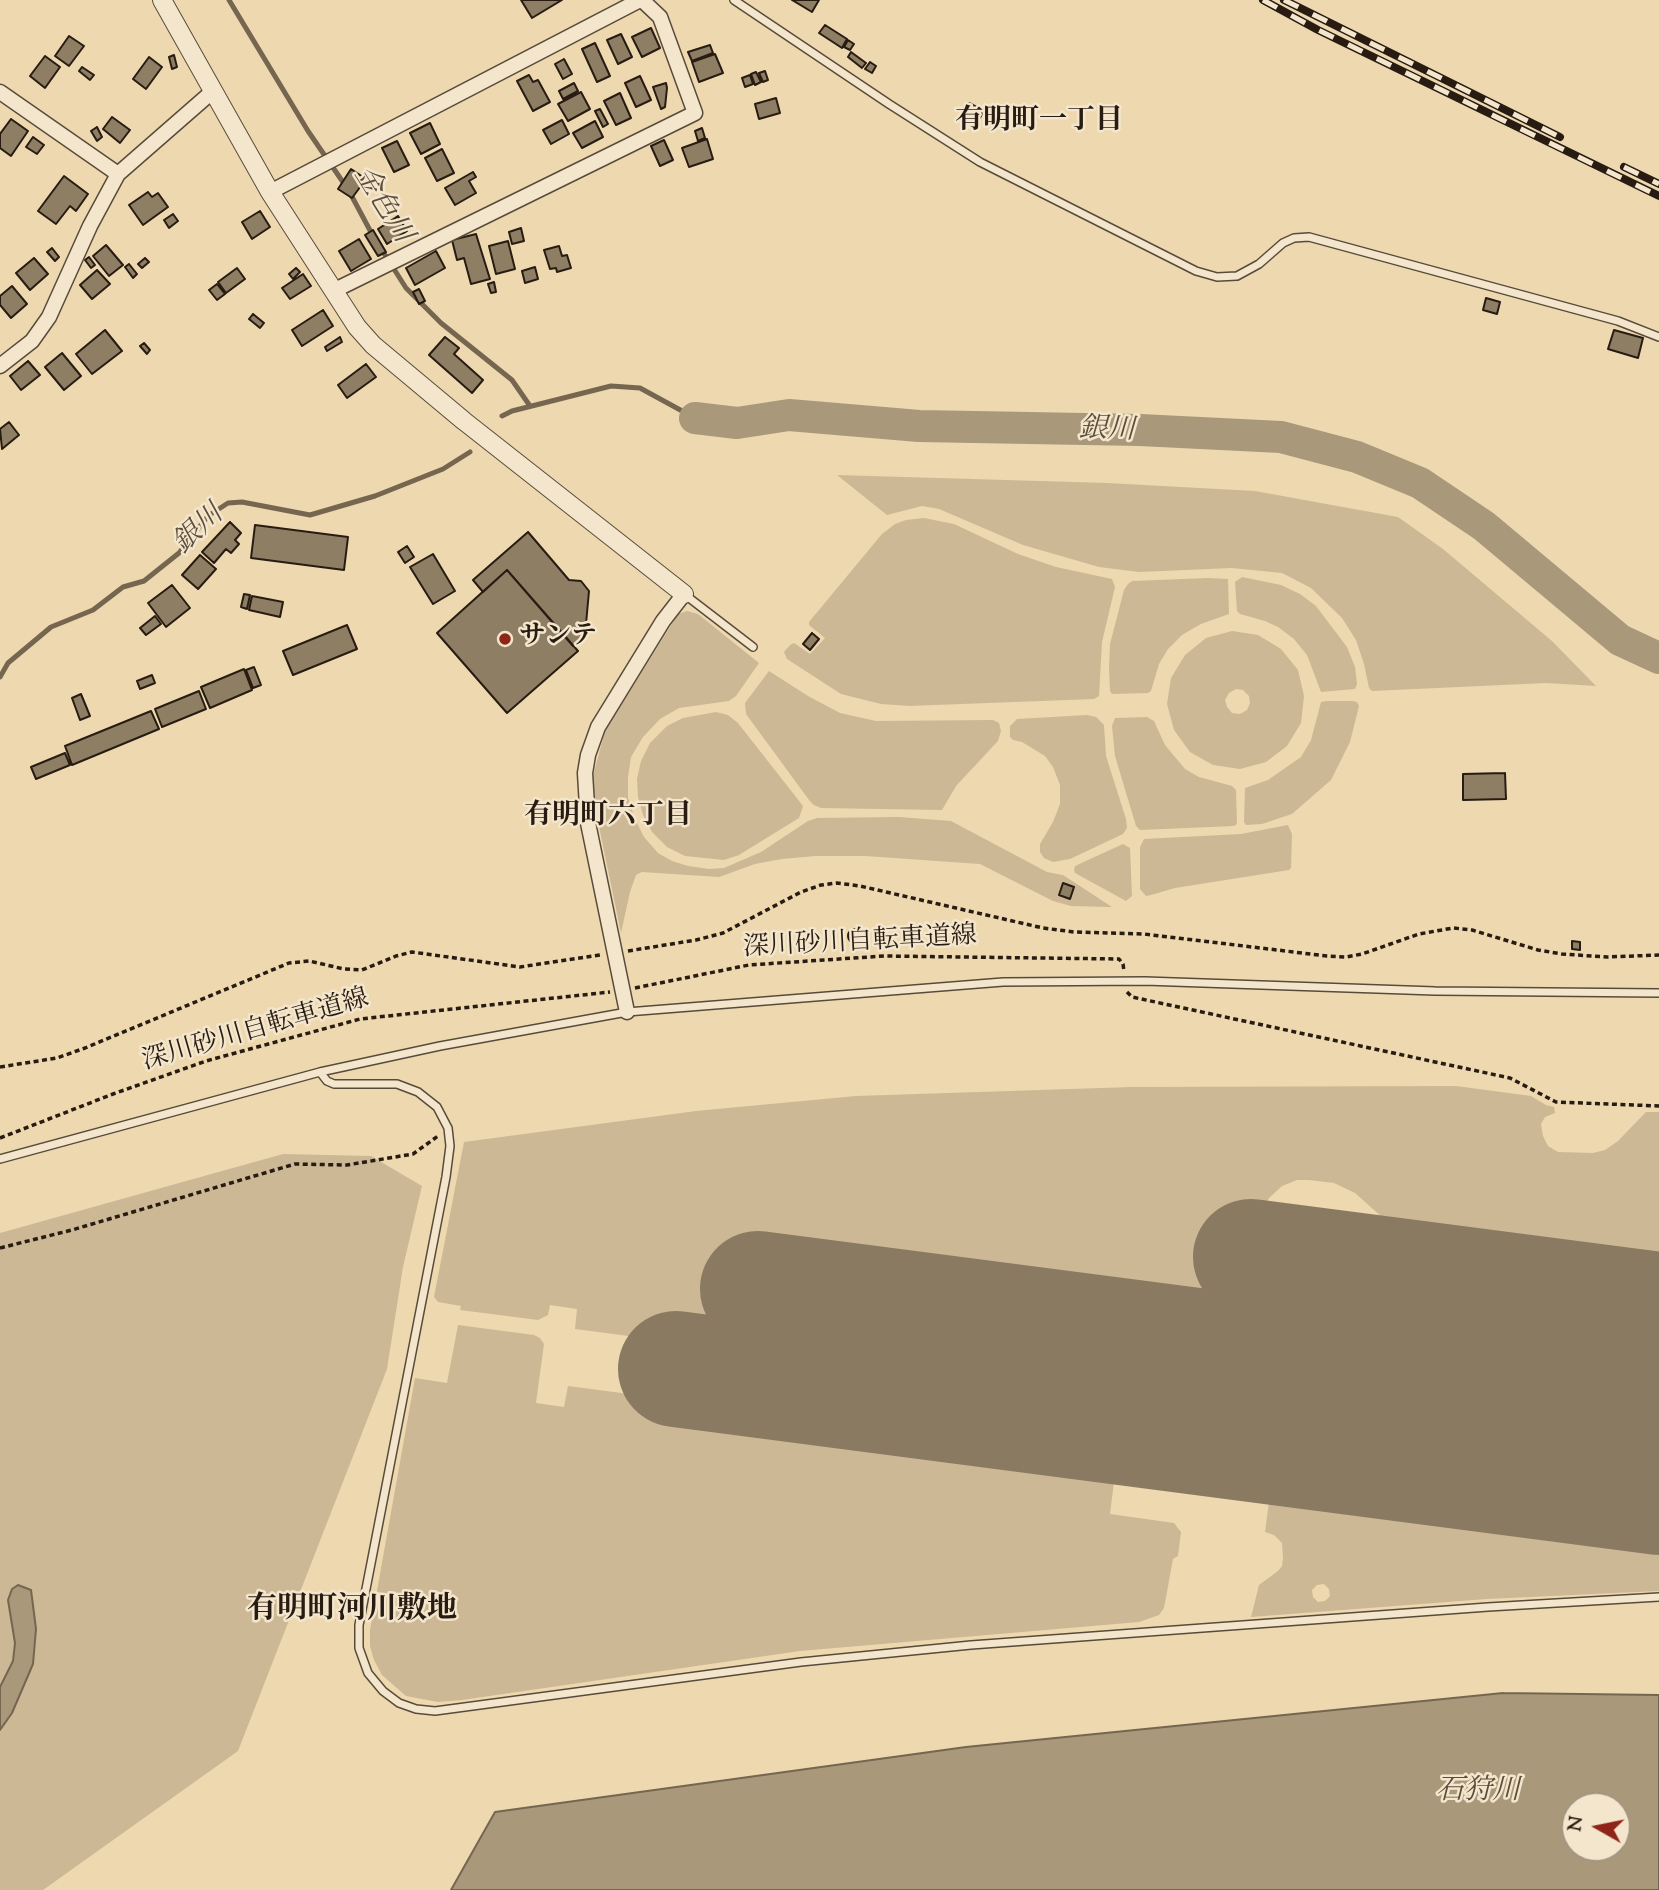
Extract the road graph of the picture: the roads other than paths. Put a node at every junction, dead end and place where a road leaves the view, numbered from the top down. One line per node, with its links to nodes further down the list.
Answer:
1 (162, 0): 4 (street)
2 (641, 0): 7 (street); 8 (street)
3 (734, 0): 9 (lane)
4 (213, 91): 6 (street); 7 (street)
5 (0, 92): 6 (street)
6 (118, 174): 10 (street)
7 (270, 192): 8 (street)
8 (333, 290): 11 (street)
9 (1659, 337)
10 (0, 366)
11 (684, 594): 12 (lane); 14 (street)
12 (752, 647)
13 (1659, 993): 14 (lane)
14 (627, 1012): 15 (lane)
15 (320, 1072): 16 (lane); 17 (lane)
16 (0, 1159)
17 (1659, 1597)

